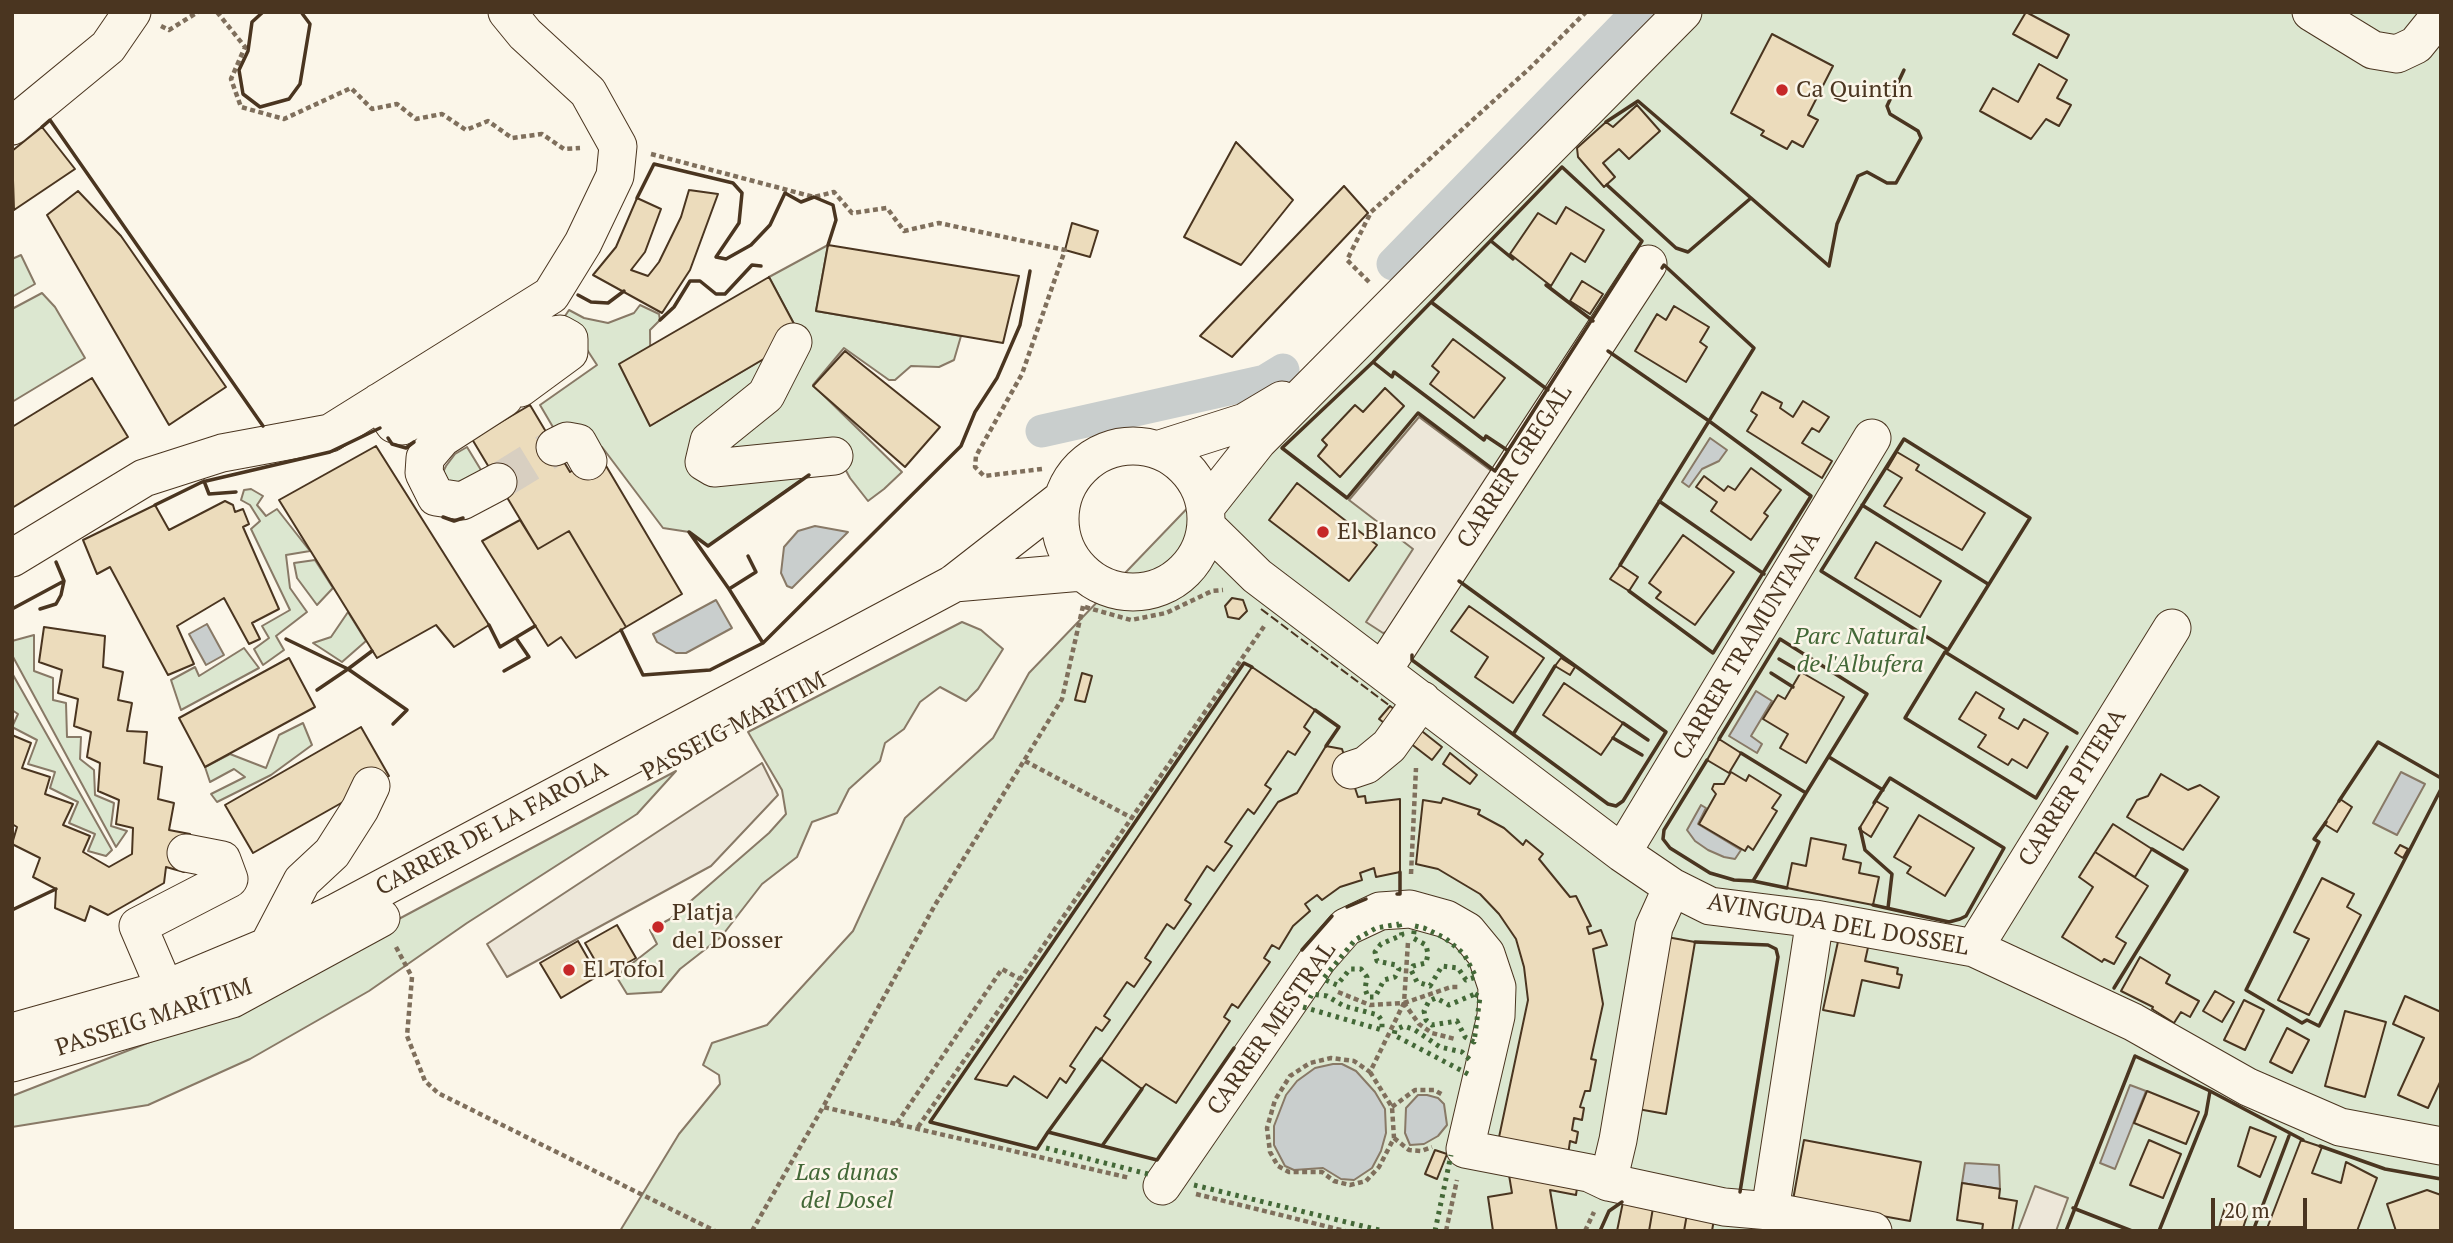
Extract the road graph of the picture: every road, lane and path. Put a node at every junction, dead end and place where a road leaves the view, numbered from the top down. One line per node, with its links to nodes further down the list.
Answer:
1 (132, 12): 8 (street)
2 (217, 12): 9 (path)
3 (508, 12): 9 (street)
4 (1586, 12): 11 (path)
5 (1683, 12): 11 (street)
6 (2311, 12): 7 (street)
7 (2441, 14)
8 (12, 126)
9 (618, 146): 14 (street); 18 (path)
10 (1648, 264): 27 (street, CARRER GREGAL)
11 (1392, 305): 13 (street)
12 (793, 342): 17 (street)
13 (1322, 376): 16 (street); 20 (street)
14 (379, 402): 19 (street); 21 (street)
15 (1872, 438): 35 (street, CARRER TRAMUNTANA)
16 (1157, 450): 18 (street); 20 (street)
17 (834, 456)
18 (1066, 473): 23 (street); 25 (street)
19 (498, 482)
20 (1205, 517): 22 (street); 24 (street, AVINGUDA DEL DOSSEL)
21 (12, 558)
22 (1181, 574): 24 (street); 25 (street)
23 (953, 584): 25 (street); 40 (street, CARRER DE LA FAROLA)
24 (1258, 587): 25 (path); 27 (street, AVINGUDA DEL DOSSEL); 33 (path)
25 (1079, 593): 29 (path)
26 (2172, 628): 41 (street, CARRER PITERA)
27 (1383, 670): 28 (street, AVINGUDA DEL DOSSEL)
28 (1422, 700): 31 (street); 35 (street, AVINGUDA DEL DOSSEL)
29 (1025, 761): 33 (path); 53 (path)
30 (1416, 762): 37 (path)
31 (1350, 770)
32 (371, 786): 40 (street)
33 (1132, 818): 43 (path)
34 (186, 853): 46 (street)
35 (1622, 853): 36 (street, AVINGUDA DEL DOSSEL)
36 (1672, 887): 39 (street, AVINGUDA DEL DOSSEL); 59 (street)
37 (1410, 909): 44 (street, CARRER MESTRAL); 45 (street, CARRER MESTRAL); 47 (path)
38 (381, 918): 50 (street, PASSEIG MARÍTIM)
39 (1815, 919): 41 (street, AVINGUDA DEL DOSSEL); 61 (street)
40 (268, 946): 46 (street, CARRER DE LA FAROLA)
41 (1974, 948): 57 (street, AVINGUDA DEL DOSSEL)
42 (412, 977): 62 (path)
43 (1020, 979): 55 (path); 55 (path)
44 (1301, 984): 47 (path); 60 (street, CARRER MESTRAL)
45 (1497, 987): 47 (path); 49 (street, CARRER MESTRAL)
46 (165, 989): 48 (street, CARRER DE LA FAROLA)
47 (1404, 1003): 49 (path); 51 (path)
48 (12, 1032)
49 (1486, 1058): 58 (street, CARRER MESTRAL)
50 (12, 1063)
51 (1370, 1072): 54 (path); 56 (path)
52 (1451, 1103): 54 (path)
53 (823, 1107): 55 (path); 63 (path)
54 (1392, 1107): 56 (path)
55 (897, 1123)
56 (1394, 1138): 58 (path)
57 (2441, 1146)
58 (1452, 1147): 59 (street); 64 (path)
59 (1608, 1182): 61 (street)
60 (1162, 1186)
61 (1770, 1211): 65 (street)
62 (715, 1231)
63 (752, 1231)
64 (1446, 1231)
65 (1873, 1231)

